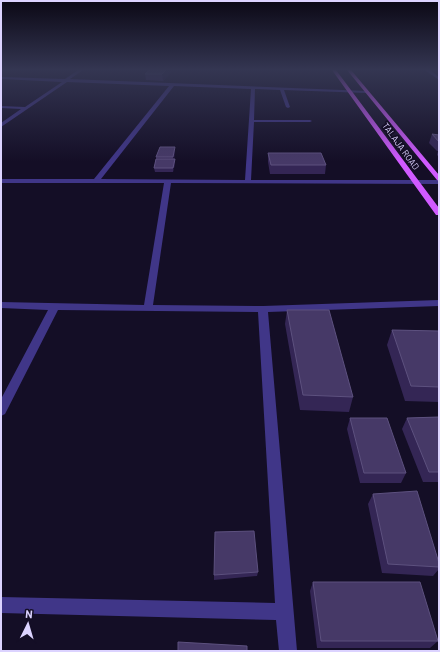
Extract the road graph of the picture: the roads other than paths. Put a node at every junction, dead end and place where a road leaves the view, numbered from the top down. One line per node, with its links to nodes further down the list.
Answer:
1 (37, 100): 9 (street)
2 (160, 100): 15 (street)
3 (252, 100): 10 (street)
4 (286, 100): 8 (street)
5 (357, 100): 18 (main road, TALAJA ROAD)
6 (373, 100): 13 (main road, TALAJA ROAD)
7 (1, 107): 9 (street)
8 (288, 107)
9 (26, 108): 12 (street)
10 (251, 121): 11 (street); 17 (street)
11 (310, 121)
12 (1, 125)
13 (439, 180): 18 (street)
14 (1, 181): 15 (street)
15 (96, 181): 16 (street)
16 (168, 181): 17 (street); 23 (street)
17 (248, 181): 18 (street)
18 (416, 181): 19 (main road, TALAJA ROAD)
19 (439, 213)
20 (439, 303): 24 (street)
21 (1, 305): 22 (street)
22 (56, 306): 23 (street); 25 (street)
23 (148, 308): 24 (street)
24 (263, 309): 27 (street)
25 (1, 411)
26 (1, 605): 27 (street)
27 (284, 612): 28 (street)
28 (288, 651)

